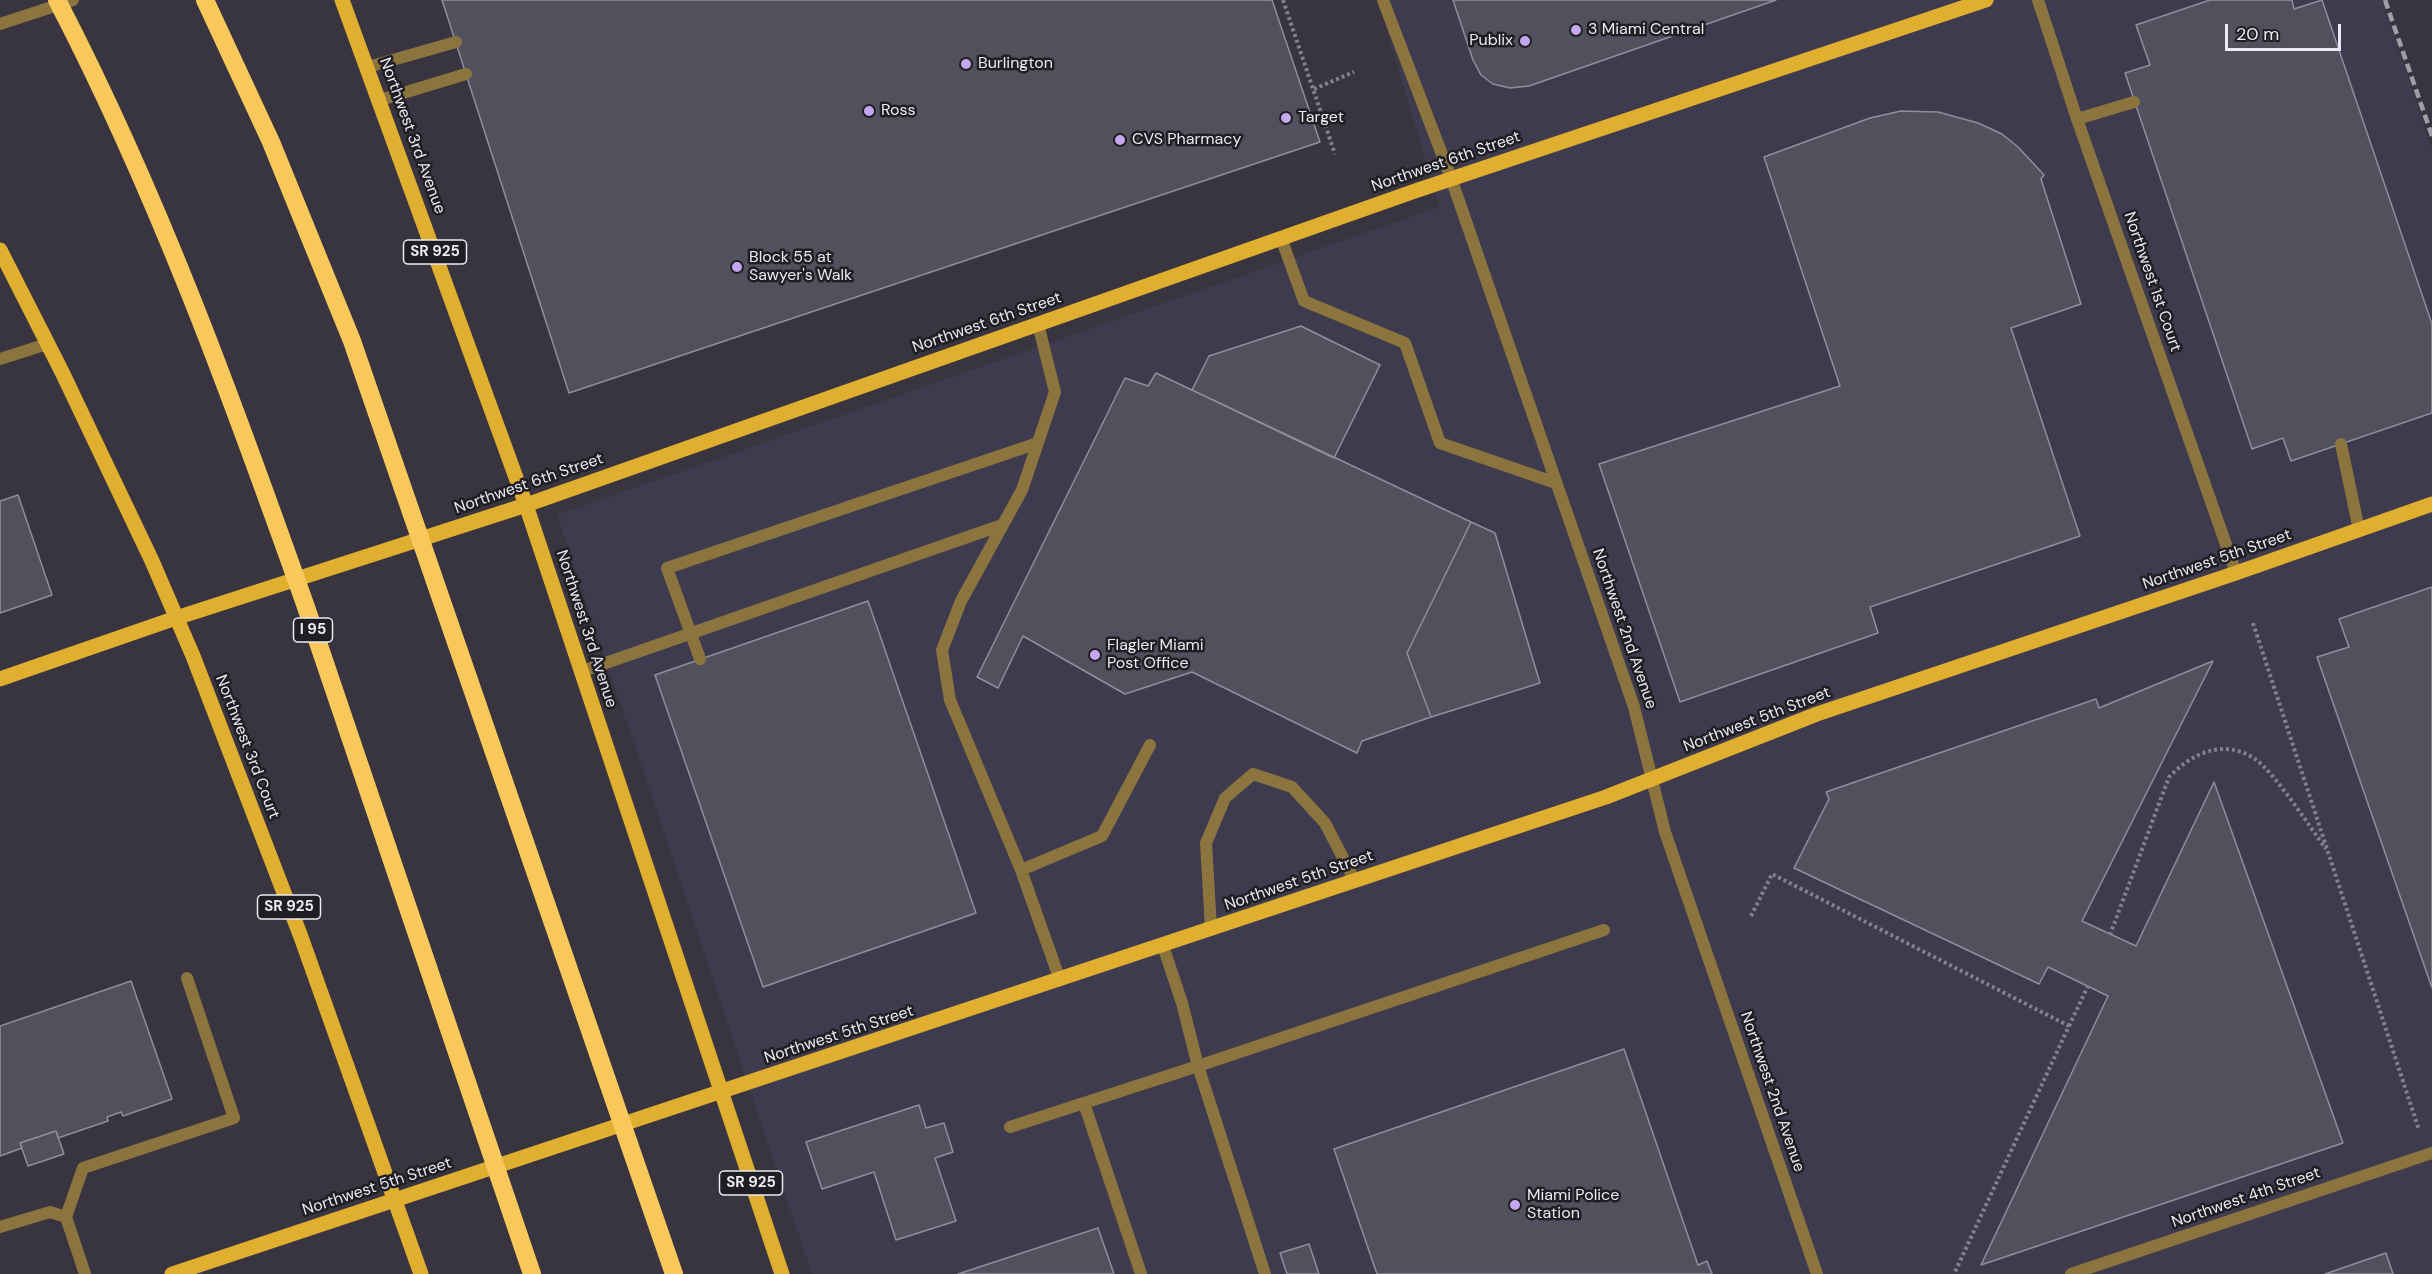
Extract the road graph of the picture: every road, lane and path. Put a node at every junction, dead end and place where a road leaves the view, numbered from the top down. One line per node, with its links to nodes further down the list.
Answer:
1 (57, 0): 65 (highway, I 95, bridge)
2 (73, 0): 9 (street)
3 (205, 0): 66 (highway, bridge)
4 (342, 0): 11 (main road, Northwest 3rd Avenue / SR 925)
5 (1283, 0): 14 (path)
6 (1383, 0): 19 (street, Northwest 2nd Avenue)
7 (1986, 0): 19 (main road, Northwest 6th Street)
8 (2038, 0): 17 (street, Northwest 1st Court)
9 (0, 24)
10 (456, 42): 11 (street)
11 (368, 67): 15 (main road, Northwest 3rd Avenue / SR 925)
12 (1354, 72): 14 (path)
13 (466, 74): 15 (street)
14 (1314, 89): 18 (path)
15 (380, 100): 29 (main road, Northwest 3rd Avenue / SR 925)
16 (2134, 102): 17 (street)
17 (2077, 119): 32 (street, Northwest 1st Court)
18 (1335, 154)
19 (1451, 178): 20 (main road, Northwest 6th Street); 27 (street, Northwest 2nd Avenue)
20 (1281, 238): 22 (main road, Northwest 6th Street); 27 (street)
21 (0, 250): 23 (main road, Northwest 3rd Court / SR 925)
22 (1038, 324): 25 (street); 29 (main road, Northwest 6th Street)
23 (47, 344): 24 (street); 33 (main road, Northwest 3rd Court / SR 925)
24 (0, 359)
25 (1038, 442): 30 (street); 35 (street)
26 (2341, 444): 31 (street)
27 (1556, 483): 40 (street, Northwest 2nd Avenue)
28 (2432, 504): 31 (main road, Northwest 5th Street)
29 (526, 505): 33 (main road, Northwest 6th Street); 37 (main road, Northwest 3rd Avenue / SR 925)
30 (1002, 525): 35 (street); 42 (street)
31 (2359, 530): 32 (main road, Northwest 5th Street)
32 (2236, 573): 40 (main road, Northwest 5th Street)
33 (176, 618): 38 (main road, Northwest 6th Street); 59 (main road, Northwest 3rd Court / SR 925)
34 (2253, 623): 41 (path)
35 (689, 634): 36 (street); 37 (street)
36 (700, 659)
37 (580, 672): 54 (main road, Northwest 3rd Avenue / SR 925)
38 (0, 679)
39 (1150, 745): 42 (street)
40 (1651, 781): 43 (main road, Northwest 5th Street); 70 (street, Northwest 2nd Avenue)
41 (2328, 852): 47 (path); 57 (path)
42 (1021, 870): 50 (street)
43 (1355, 880): 45 (main road, Northwest 5th Street); 45 (street)
44 (1751, 916): 52 (path)
45 (1211, 929): 48 (main road, Northwest 5th Street)
46 (1604, 930): 53 (street)
47 (2110, 934)
48 (1163, 946): 50 (main road, Northwest 5th Street); 53 (street)
49 (187, 978): 60 (street)
50 (1060, 980): 54 (main road, Northwest 5th Street)
51 (2088, 986): 52 (path)
52 (2069, 1026): 71 (path)
53 (1198, 1066): 55 (street); 69 (street)
54 (720, 1092): 59 (main road, Northwest 5th Street); 67 (main road, Northwest 3rd Avenue / SR 925)
55 (1084, 1103): 56 (street); 68 (street)
56 (1010, 1127)
57 (2420, 1131)
58 (2432, 1153): 72 (street, Northwest 4th Street)
59 (395, 1200): 63 (main road, Northwest 5th Street); 64 (main road, Northwest 3rd Court / SR 925)
60 (66, 1217): 61 (street); 62 (street)
61 (0, 1227)
62 (85, 1274)
63 (172, 1274)
64 (421, 1274)
65 (532, 1274)
66 (674, 1274)
67 (782, 1274)
68 (1141, 1274)
69 (1265, 1274)
70 (1817, 1274)
71 (1954, 1274)
72 (2071, 1274)

